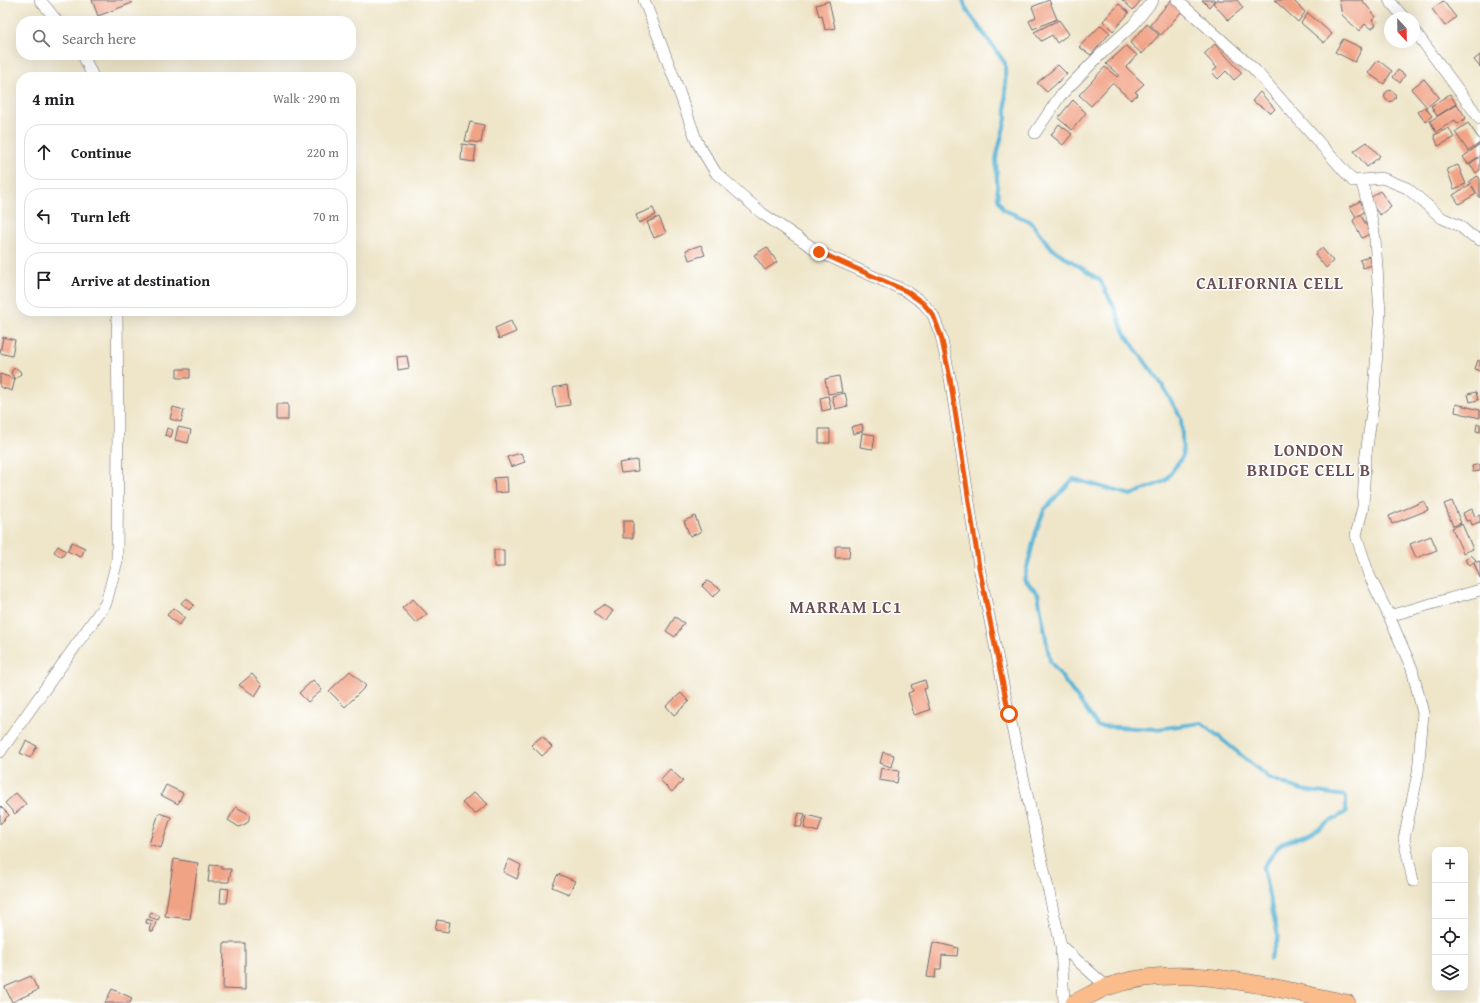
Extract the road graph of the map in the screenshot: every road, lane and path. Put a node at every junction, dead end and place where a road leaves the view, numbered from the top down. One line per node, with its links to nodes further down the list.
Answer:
1 (40, 0): 7 (street)
2 (644, 0): 20 (street)
3 (1153, 0): 12 (street)
4 (1178, 0): 13 (street)
5 (1389, 0): 6 (street)
6 (1399, 12)
7 (53, 16)
8 (1420, 38): 11 (street)
9 (85, 60): 10 (street)
10 (91, 72)
11 (1480, 119)
12 (1035, 133)
13 (1361, 180): 14 (street); 17 (street)
14 (1480, 240)
15 (117, 316): 18 (street)
16 (1480, 590): 17 (street)
17 (1388, 616): 19 (street)
18 (0, 752)
19 (1413, 881)
20 (1061, 946): 21 (street); 22 (street)
21 (1107, 987): 23 (main road); 24 (main road)
22 (1064, 1003)
23 (1074, 1003)
24 (1347, 1003)

